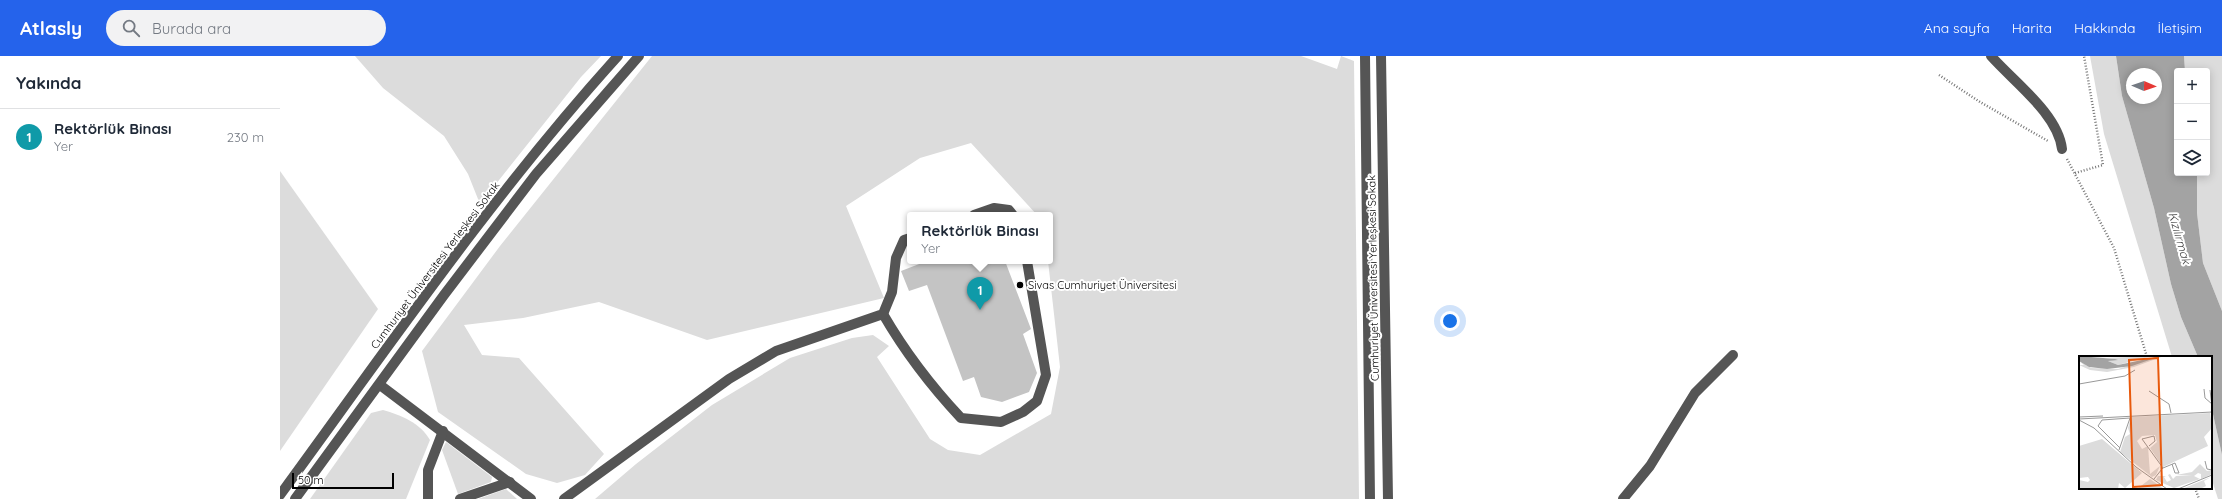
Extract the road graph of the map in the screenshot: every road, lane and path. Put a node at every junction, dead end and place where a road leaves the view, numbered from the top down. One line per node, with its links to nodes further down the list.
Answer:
1 (618, 56): 21 (street, Cumhuriyet Üniversitesi Yerleşkesi Sokak)
2 (640, 56): 17 (street)
3 (1364, 56): 27 (street, Cumhuriyet Üniversitesi Yerleşkesi Sokak)
4 (1381, 56): 28 (street, Cumhuriyet Üniversitesi Yerleşkesi Sokak)
5 (1991, 56): 8 (street)
6 (2084, 56): 9 (path)
7 (1939, 75): 8 (path)
8 (2062, 149): 9 (path)
9 (2075, 173): 16 (path)
10 (983, 212): 11 (street)
11 (1011, 212)
12 (907, 239): 14 (street)
13 (1027, 264): 14 (street)
14 (883, 314): 26 (street)
15 (1733, 355): 29 (street)
16 (2147, 356)
17 (380, 385): 18 (street); 22 (street)
18 (444, 431): 19 (street); 23 (street)
19 (510, 482): 24 (street); 25 (street)
20 (2195, 489): 30 (path)
21 (280, 495)
22 (295, 499)
23 (428, 499)
24 (460, 499)
25 (531, 499)
26 (564, 499)
27 (1370, 499)
28 (1388, 499)
29 (1624, 499)
30 (2199, 499)

